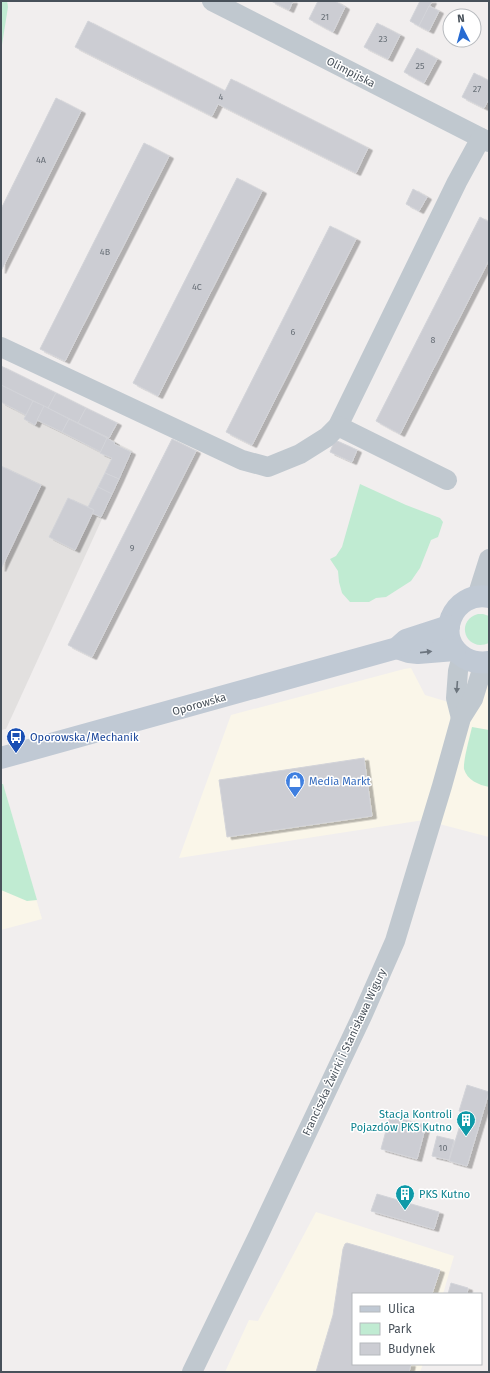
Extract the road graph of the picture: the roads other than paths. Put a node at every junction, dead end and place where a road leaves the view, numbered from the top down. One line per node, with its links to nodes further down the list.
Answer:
1 (212, 1): 2 (street, Olimpijska)
2 (485, 140): 4 (street)
3 (1, 348): 4 (street)
4 (338, 426): 5 (street)
5 (447, 480)
6 (489, 559): 7 (street)
7 (483, 597): 8 (street)
8 (449, 626): 9 (street, Oporowska); 10 (street)
9 (397, 648): 10 (street, Oporowska, one-way to 10); 13 (street, Oporowska)
10 (459, 653): 11 (street); 12 (street, Franciszka Żwirki i Stanisława Wigury, one-way to 12)
11 (488, 662): 12 (street, Franciszka Żwirki i Stanisława Wigury)
12 (461, 718): 14 (street, Franciszka Żwirki i Stanisława Wigury)
13 (1, 758)
14 (192, 1372)

